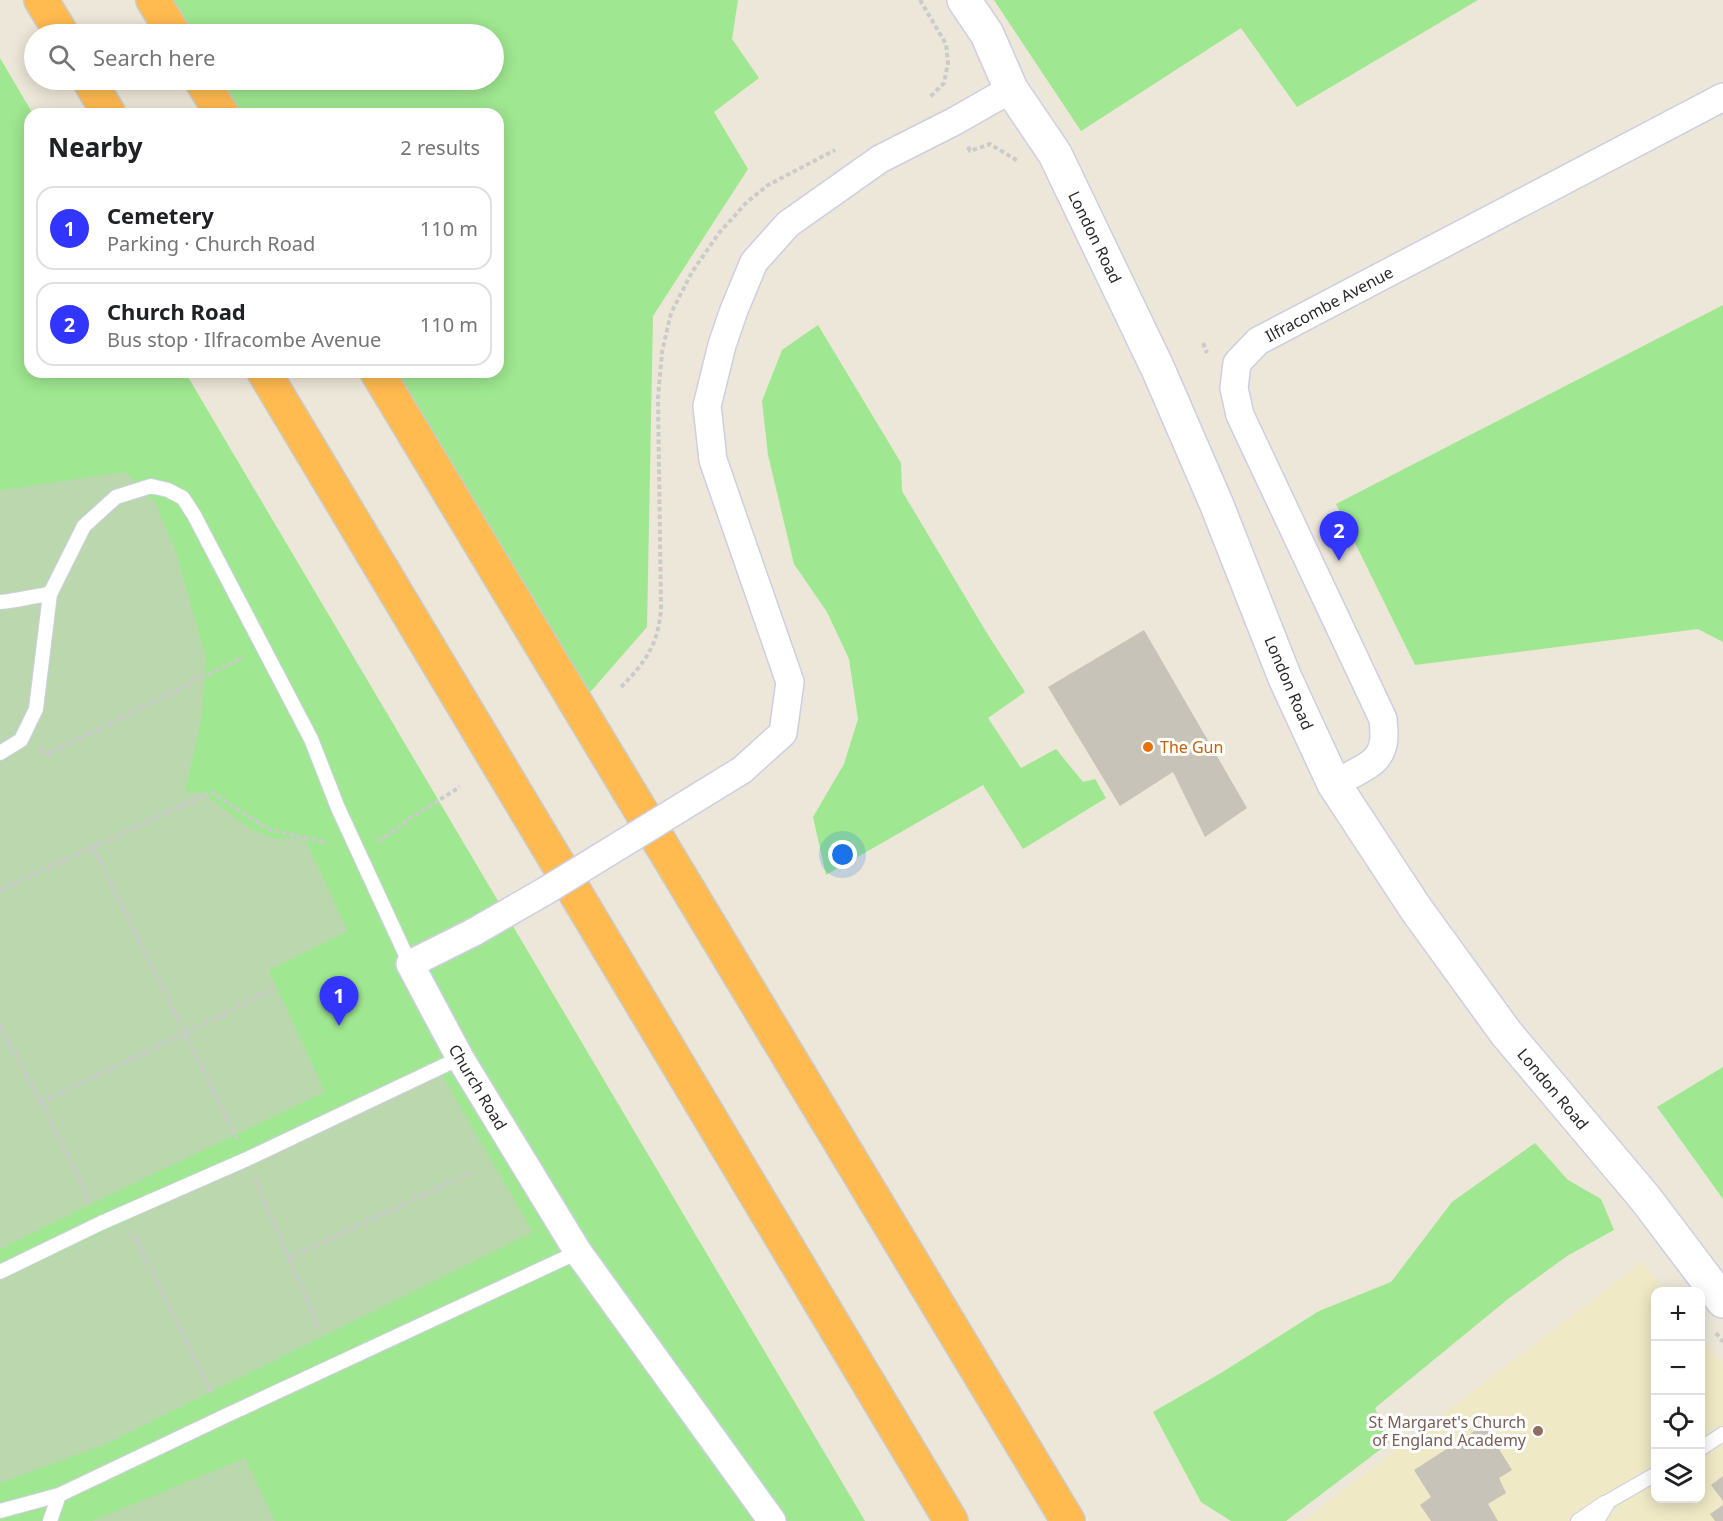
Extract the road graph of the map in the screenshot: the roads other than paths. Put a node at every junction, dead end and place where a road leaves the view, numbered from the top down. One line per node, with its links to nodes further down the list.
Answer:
1 (41, 0): 4 (highway)
2 (153, 0): 5 (highway)
3 (964, 0): 6 (main road, London Road)
4 (56, 24)
5 (168, 24)
6 (1011, 89): 17 (main road, London Road); 18 (street, bridge)
7 (94, 90): 10 (highway)
8 (207, 90): 11 (highway)
9 (1723, 97): 17 (street, Ilfracombe Avenue)
10 (105, 108)
11 (218, 108)
12 (268, 378): 31 (highway)
13 (380, 378): 32 (highway)
14 (50, 594): 15 (lane); 16 (lane); 18 (lane)
15 (0, 602)
16 (0, 753)
17 (1334, 784): 22 (main road, London Road)
18 (410, 964): 19 (street, Church Road)
19 (460, 1058): 20 (street, Church Road); 21 (lane)
20 (578, 1252): 26 (lane); 30 (street, Church Road)
21 (0, 1272)
22 (1723, 1301)
23 (1723, 1434): 24 (lane)
24 (1705, 1446)
25 (1651, 1477): 27 (lane)
26 (59, 1495): 28 (lane); 29 (lane)
27 (1609, 1500): 33 (lane); 34 (lane)
28 (0, 1511)
29 (50, 1521)
30 (772, 1521)
31 (951, 1521)
32 (1068, 1521)
33 (1578, 1521)
34 (1597, 1521)

